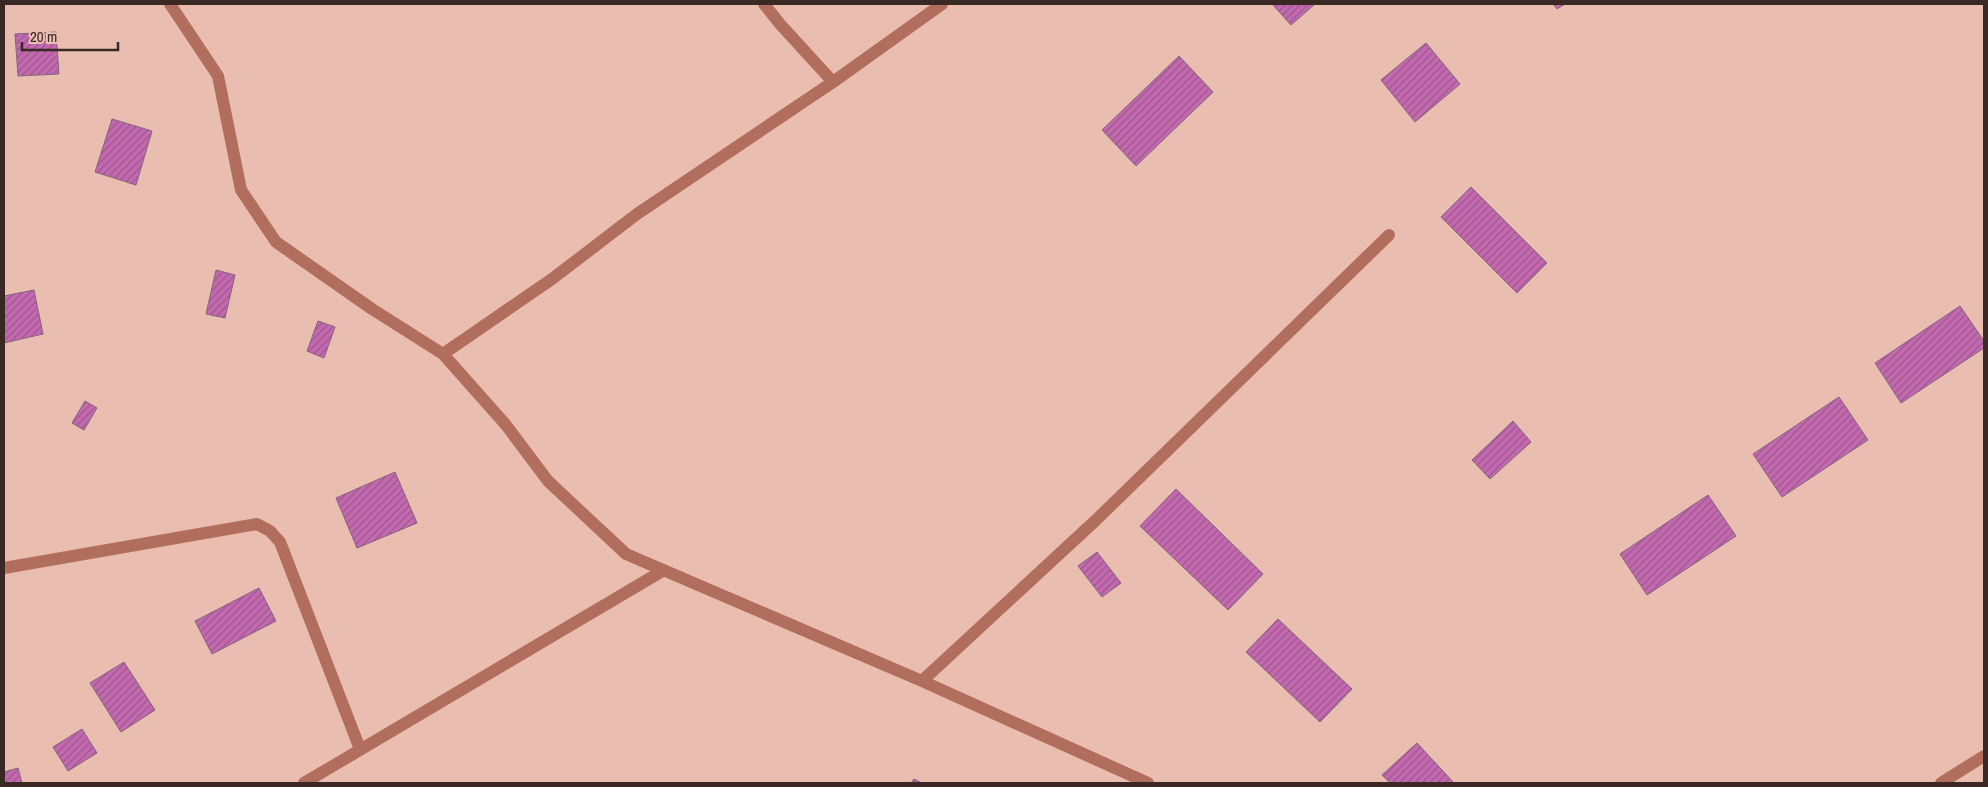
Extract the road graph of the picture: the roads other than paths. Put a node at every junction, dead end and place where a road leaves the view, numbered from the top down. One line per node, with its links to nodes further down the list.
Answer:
1 (170, 4): 6 (street)
2 (764, 4): 4 (street)
3 (942, 4): 4 (street)
4 (833, 82): 6 (street)
5 (1389, 235): 9 (street)
6 (443, 354): 8 (street)
7 (4, 568): 10 (street)
8 (664, 570): 9 (street); 10 (street)
9 (922, 681): 13 (street)
10 (360, 749): 12 (street)
11 (1984, 756): 14 (street)
12 (304, 783)
13 (1148, 783)
14 (1941, 783)

